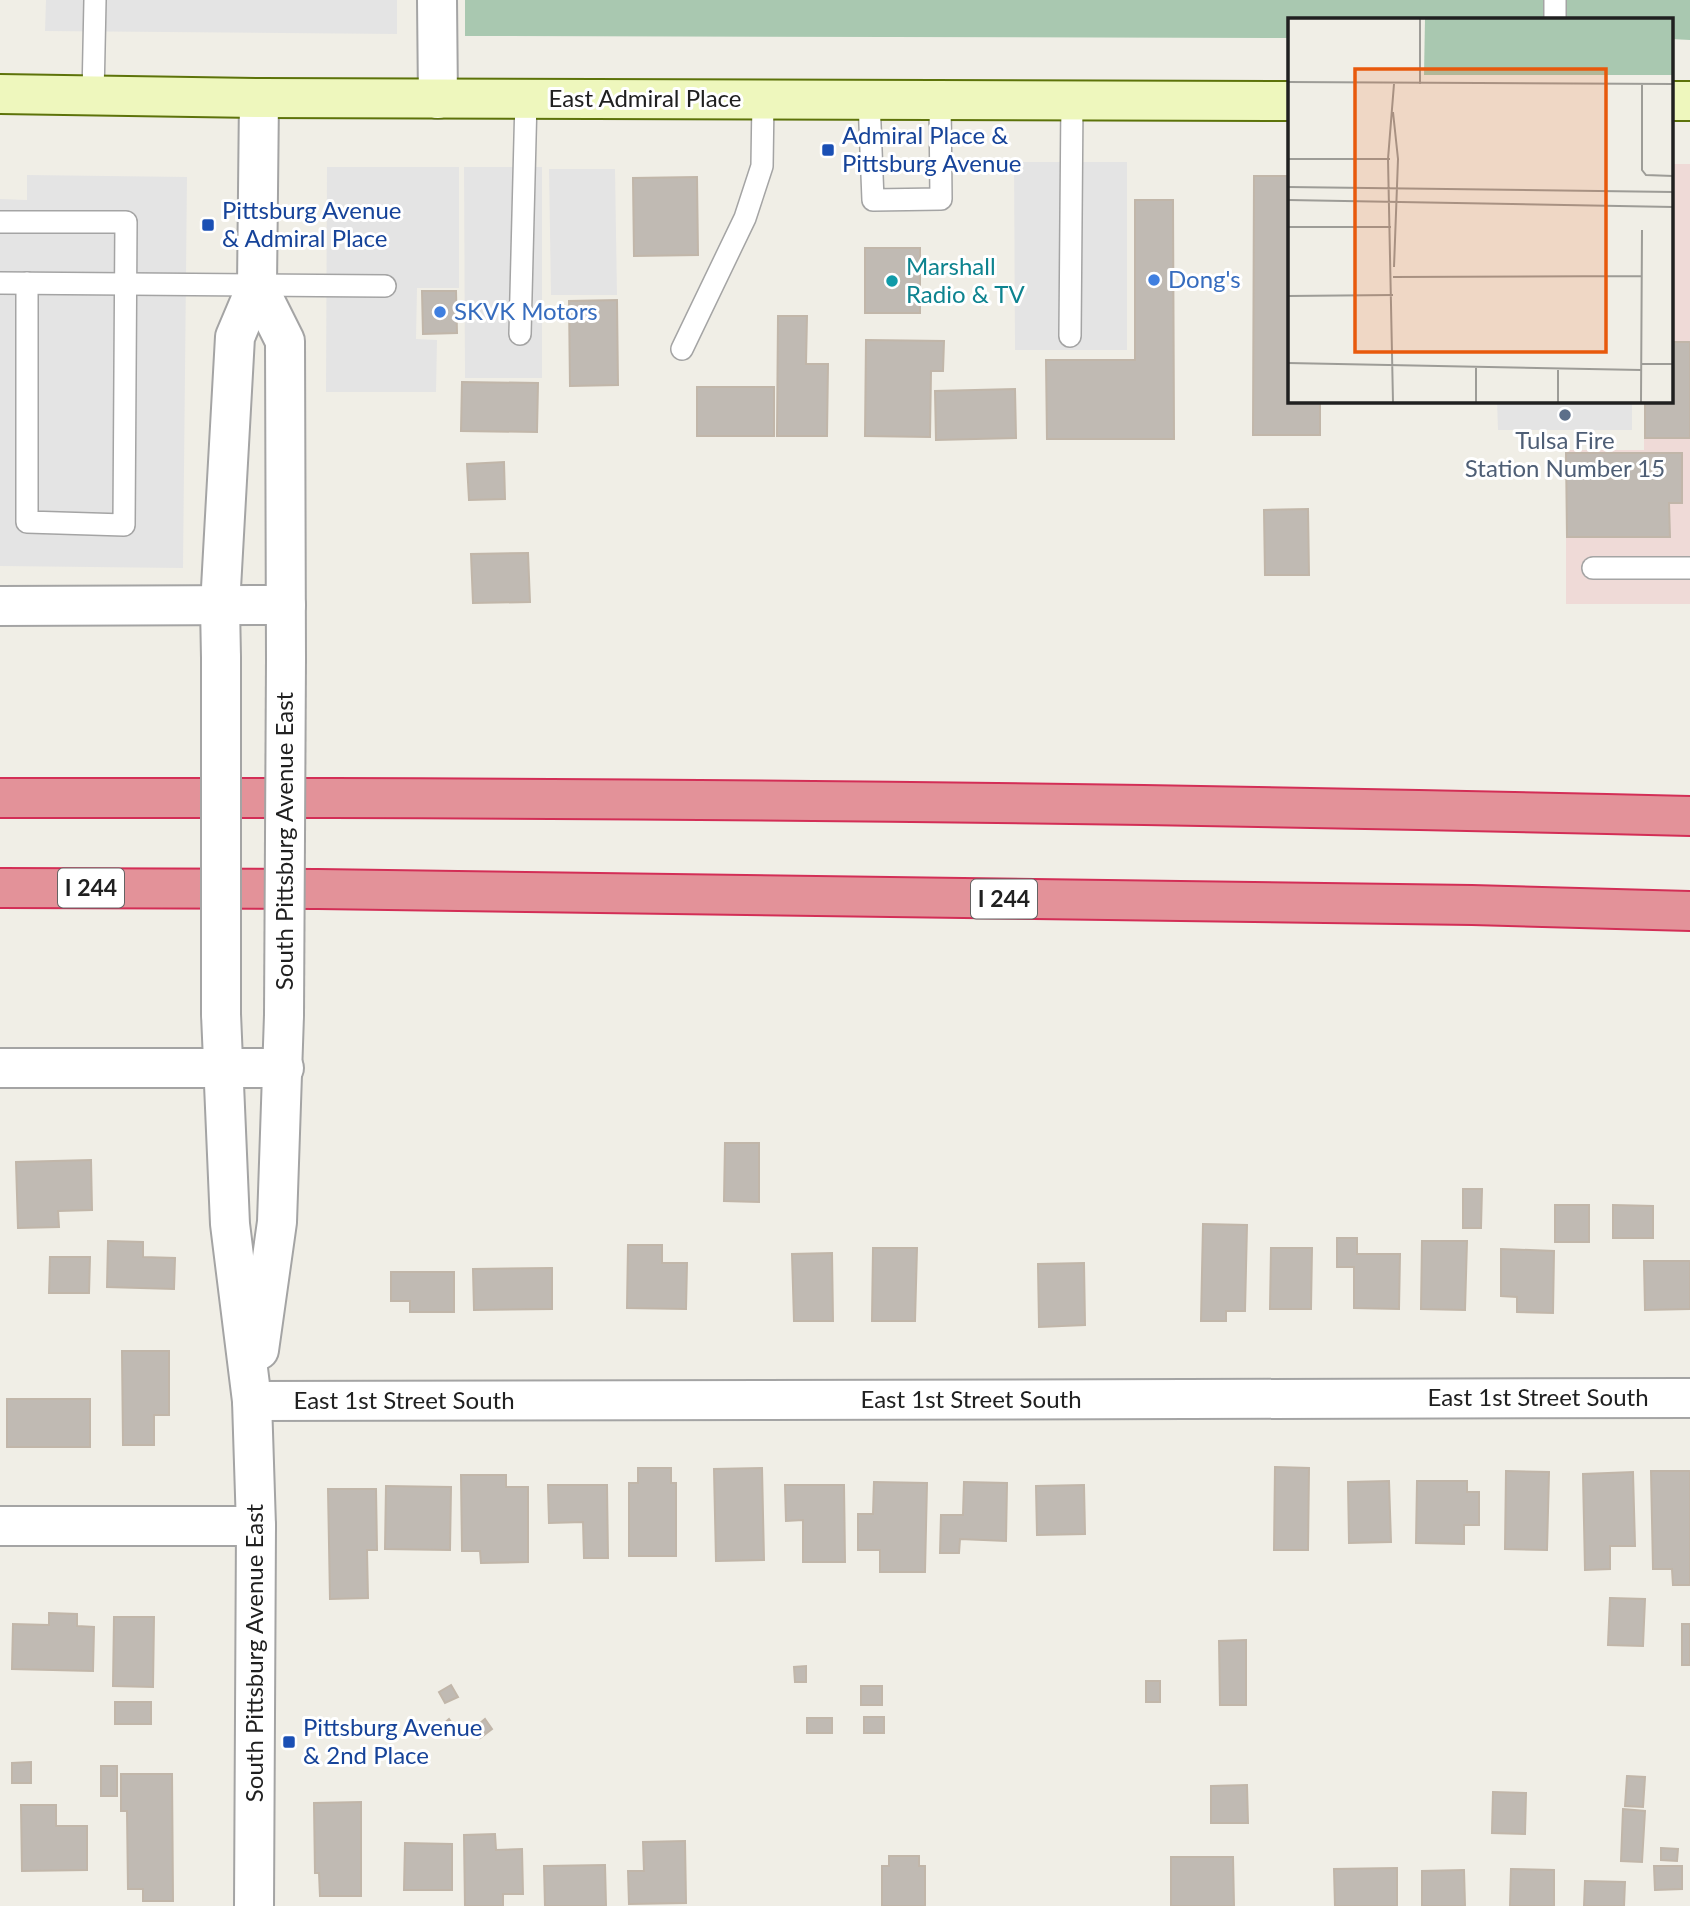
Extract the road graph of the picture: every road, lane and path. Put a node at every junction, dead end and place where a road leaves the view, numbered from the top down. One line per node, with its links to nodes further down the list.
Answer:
1 (96, 0): 6 (lane)
2 (437, 0): 8 (street)
3 (1555, 0): 4 (lane)
4 (1555, 18)
5 (0, 94): 6 (main road, East Admiral Place)
6 (93, 96): 7 (main road, East Admiral Place)
7 (260, 98): 8 (main road, East Admiral Place); 21 (street, South Pittsburg Avenue East)
8 (438, 99): 9 (main road, East Admiral Place)
9 (526, 99): 10 (main road, East Admiral Place); 23 (lane)
10 (763, 100): 11 (main road, East Admiral Place); 25 (lane)
11 (869, 100): 12 (main road, East Admiral Place); 12 (lane)
12 (940, 100): 13 (main road, East Admiral Place)
13 (1072, 100): 14 (main road, East Admiral Place); 24 (lane)
14 (1288, 101)
15 (1672, 101): 16 (main road)
16 (1690, 101)
17 (0, 222): 20 (lane)
18 (0, 283): 19 (lane)
19 (27, 283): 20 (lane); 20 (lane)
20 (126, 284): 21 (lane)
21 (257, 285): 22 (lane); 28 (street, South Pittsburg Avenue East); 29 (street, South Pittsburg Avenue East)
22 (385, 286)
23 (520, 334)
24 (1070, 335)
25 (682, 349)
26 (1593, 568): 27 (lane)
27 (1690, 568)
28 (220, 606): 29 (street); 30 (street); 35 (street, South Pittsburg Avenue East, bridge)
29 (286, 606): 37 (street, South Pittsburg Avenue East, bridge)
30 (0, 607)
31 (0, 798): 32 (highway)
32 (1690, 816)
33 (0, 888): 34 (highway, I 244)
34 (1690, 911)
35 (222, 1067): 36 (street); 37 (street); 39 (street, South Pittsburg Avenue East)
36 (0, 1068)
37 (284, 1068): 39 (street, South Pittsburg Avenue East)
38 (1690, 1398): 39 (street, East 1st Street South)
39 (253, 1401): 41 (street, South Pittsburg Avenue East)
40 (0, 1526): 41 (street)
41 (256, 1526): 42 (street, South Pittsburg Avenue East)
42 (254, 1906)

